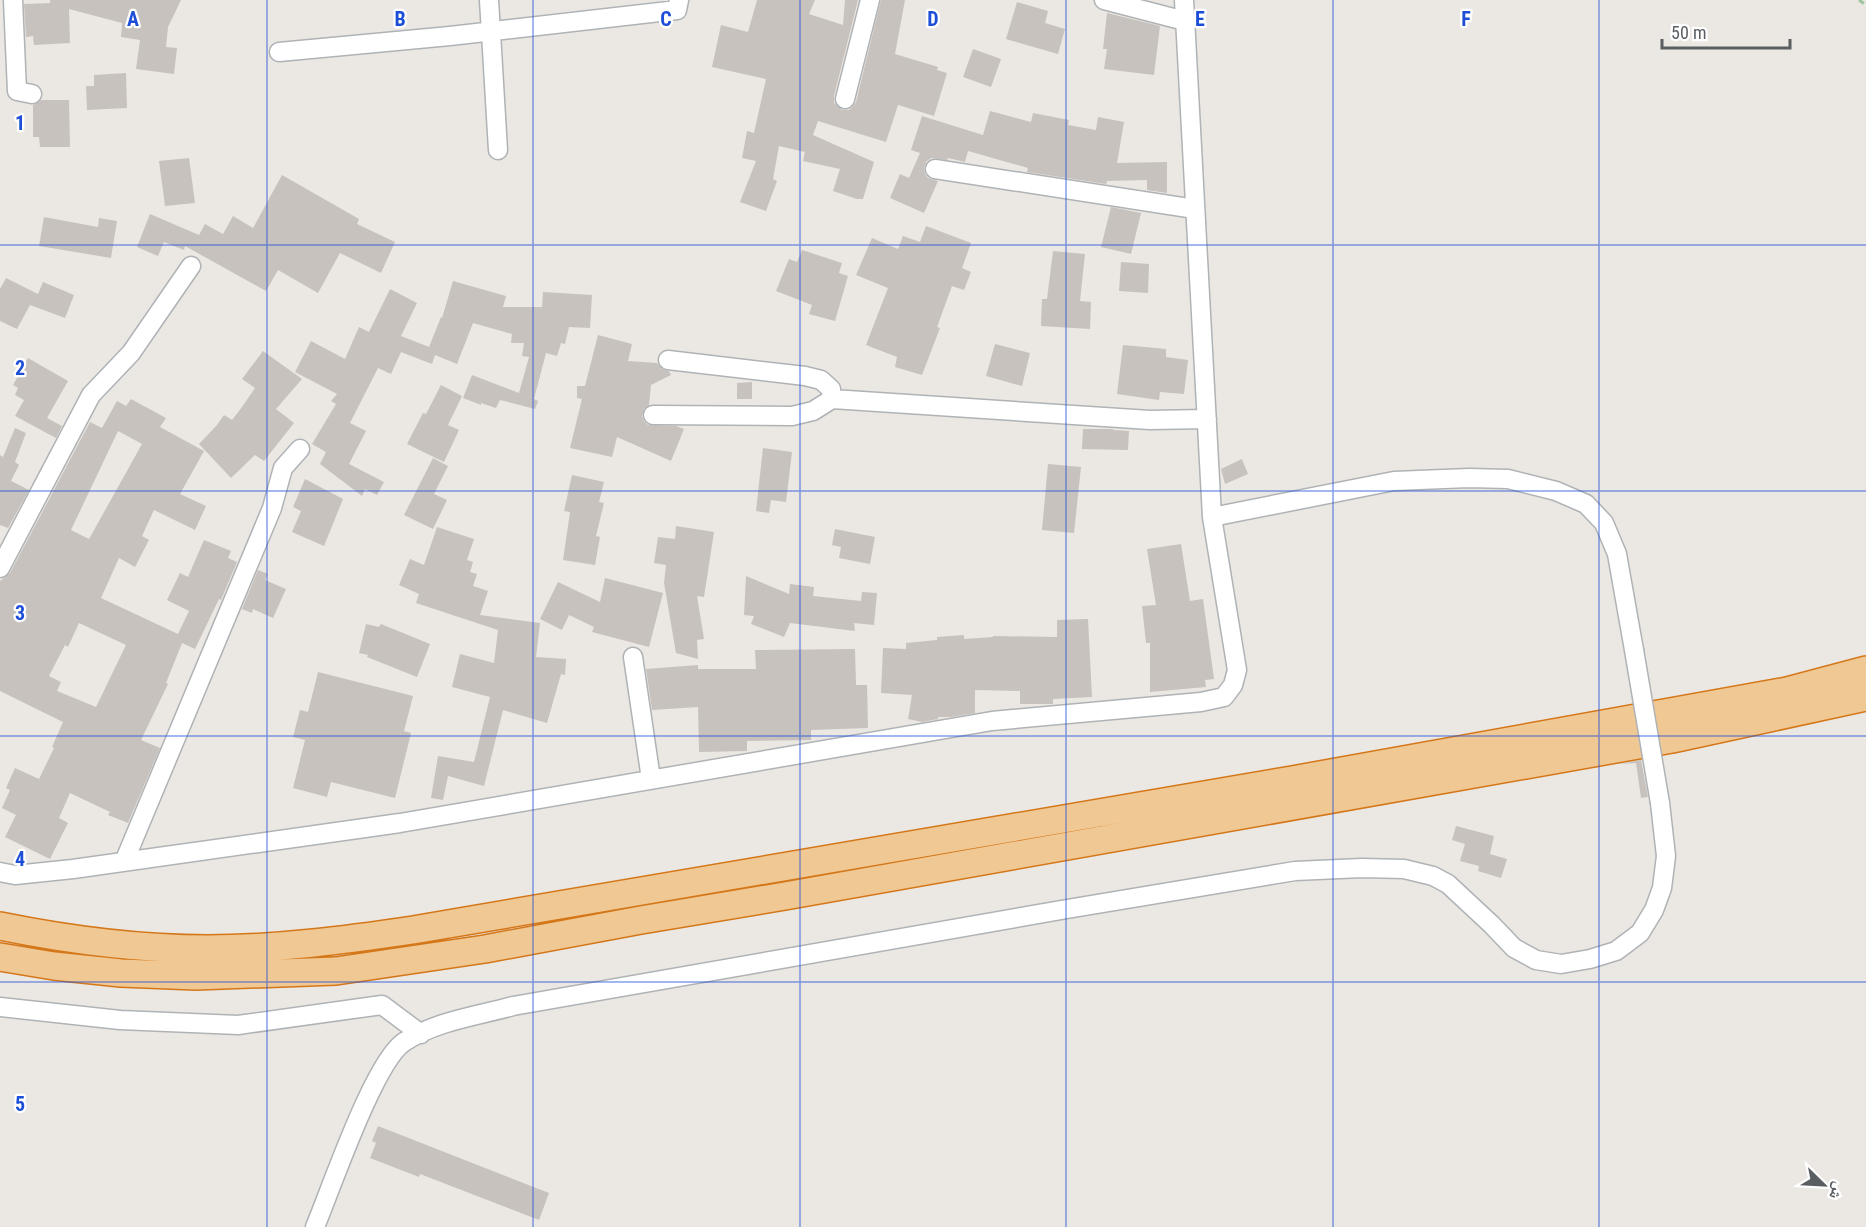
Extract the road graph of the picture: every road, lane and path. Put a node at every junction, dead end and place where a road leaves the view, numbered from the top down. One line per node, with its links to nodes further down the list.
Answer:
1 (13, 0): 12 (street)
2 (489, 0): 10 (street)
3 (679, 0): 10 (street)
4 (870, 0): 13 (street)
5 (1104, 0): 9 (street)
6 (1184, 0): 9 (street)
7 (1859, 0): 8 (path)
8 (1866, 5)
9 (1185, 21): 16 (street)
10 (491, 31): 11 (street); 14 (street)
11 (279, 52)
12 (32, 94)
13 (845, 99)
14 (498, 150)
15 (935, 170): 16 (street)
16 (1195, 209): 21 (street)
17 (191, 266): 24 (street)
18 (668, 360): 19 (street)
19 (832, 399): 20 (street); 21 (street)
20 (653, 415)
21 (1207, 419): 23 (street)
22 (300, 449): 29 (street)
23 (1212, 517): 28 (street); 34 (street, bridge)
24 (0, 568)
25 (633, 657): 28 (street)
26 (1866, 670): 31 (highway)
27 (1866, 697): 32 (highway)
28 (651, 779): 29 (street)
29 (124, 862): 30 (street)
30 (0, 872)
31 (0, 926)
32 (0, 957)
33 (0, 1007): 34 (street)
34 (421, 1034): 35 (street)
35 (315, 1227)

